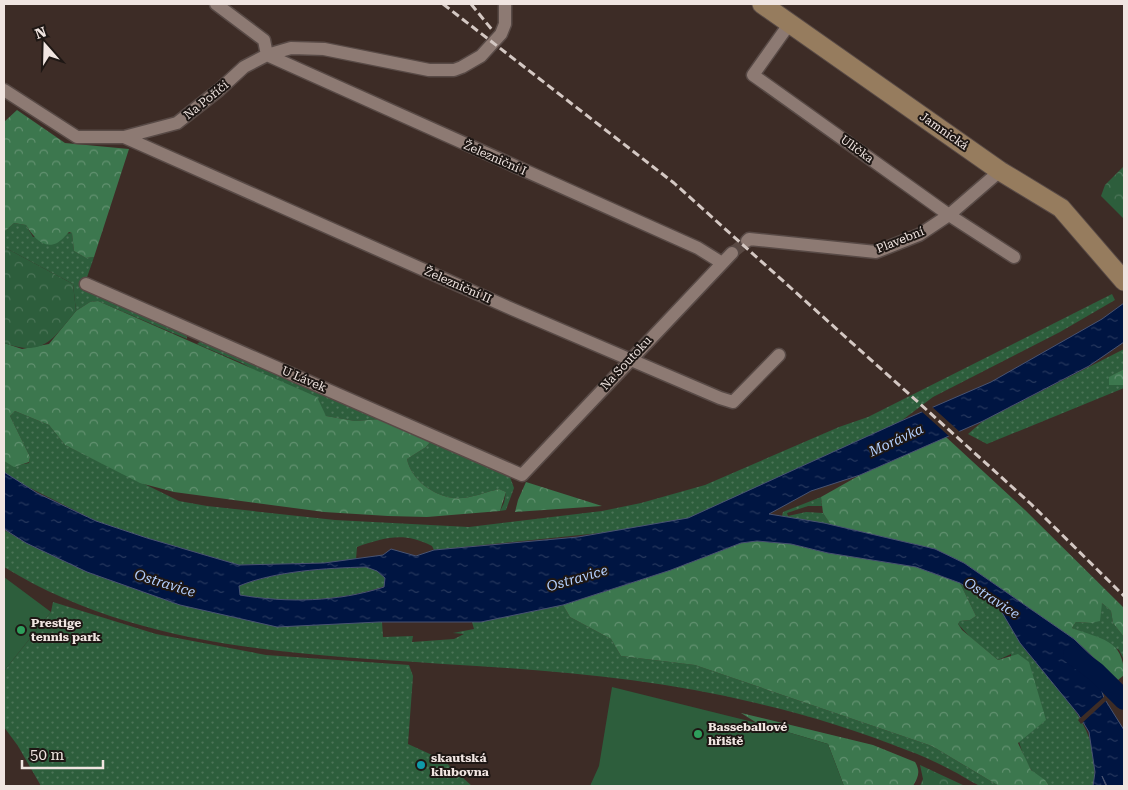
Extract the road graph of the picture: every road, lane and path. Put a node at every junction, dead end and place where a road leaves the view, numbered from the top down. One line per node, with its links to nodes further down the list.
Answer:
1 (216, 4): 5 (street)
2 (505, 4): 5 (street, Na Poříčí)
3 (762, 4): 4 (main road, Jamnická)
4 (790, 23): 8 (main road, Jamnická); 9 (street, Ulička)
5 (267, 55): 7 (street, Na Poříčí); 13 (street, Železniční I)
6 (4, 90): 7 (street, Na Poříčí)
7 (124, 137): 17 (street, Železniční II)
8 (1000, 171): 9 (street, Plavební); 14 (main road, Jamnická)
9 (949, 215): 10 (street, Plavební); 12 (street, Ulička)
10 (748, 240)
11 (732, 253): 13 (street, Na Soutoku)
12 (1014, 257)
13 (722, 263): 17 (street, Na Soutoku)
14 (1120, 275)
15 (86, 284): 18 (street, U Lávek)
16 (779, 355): 17 (street, Železniční II)
17 (630, 359): 18 (street, Na Soutoku)
18 (522, 475)

